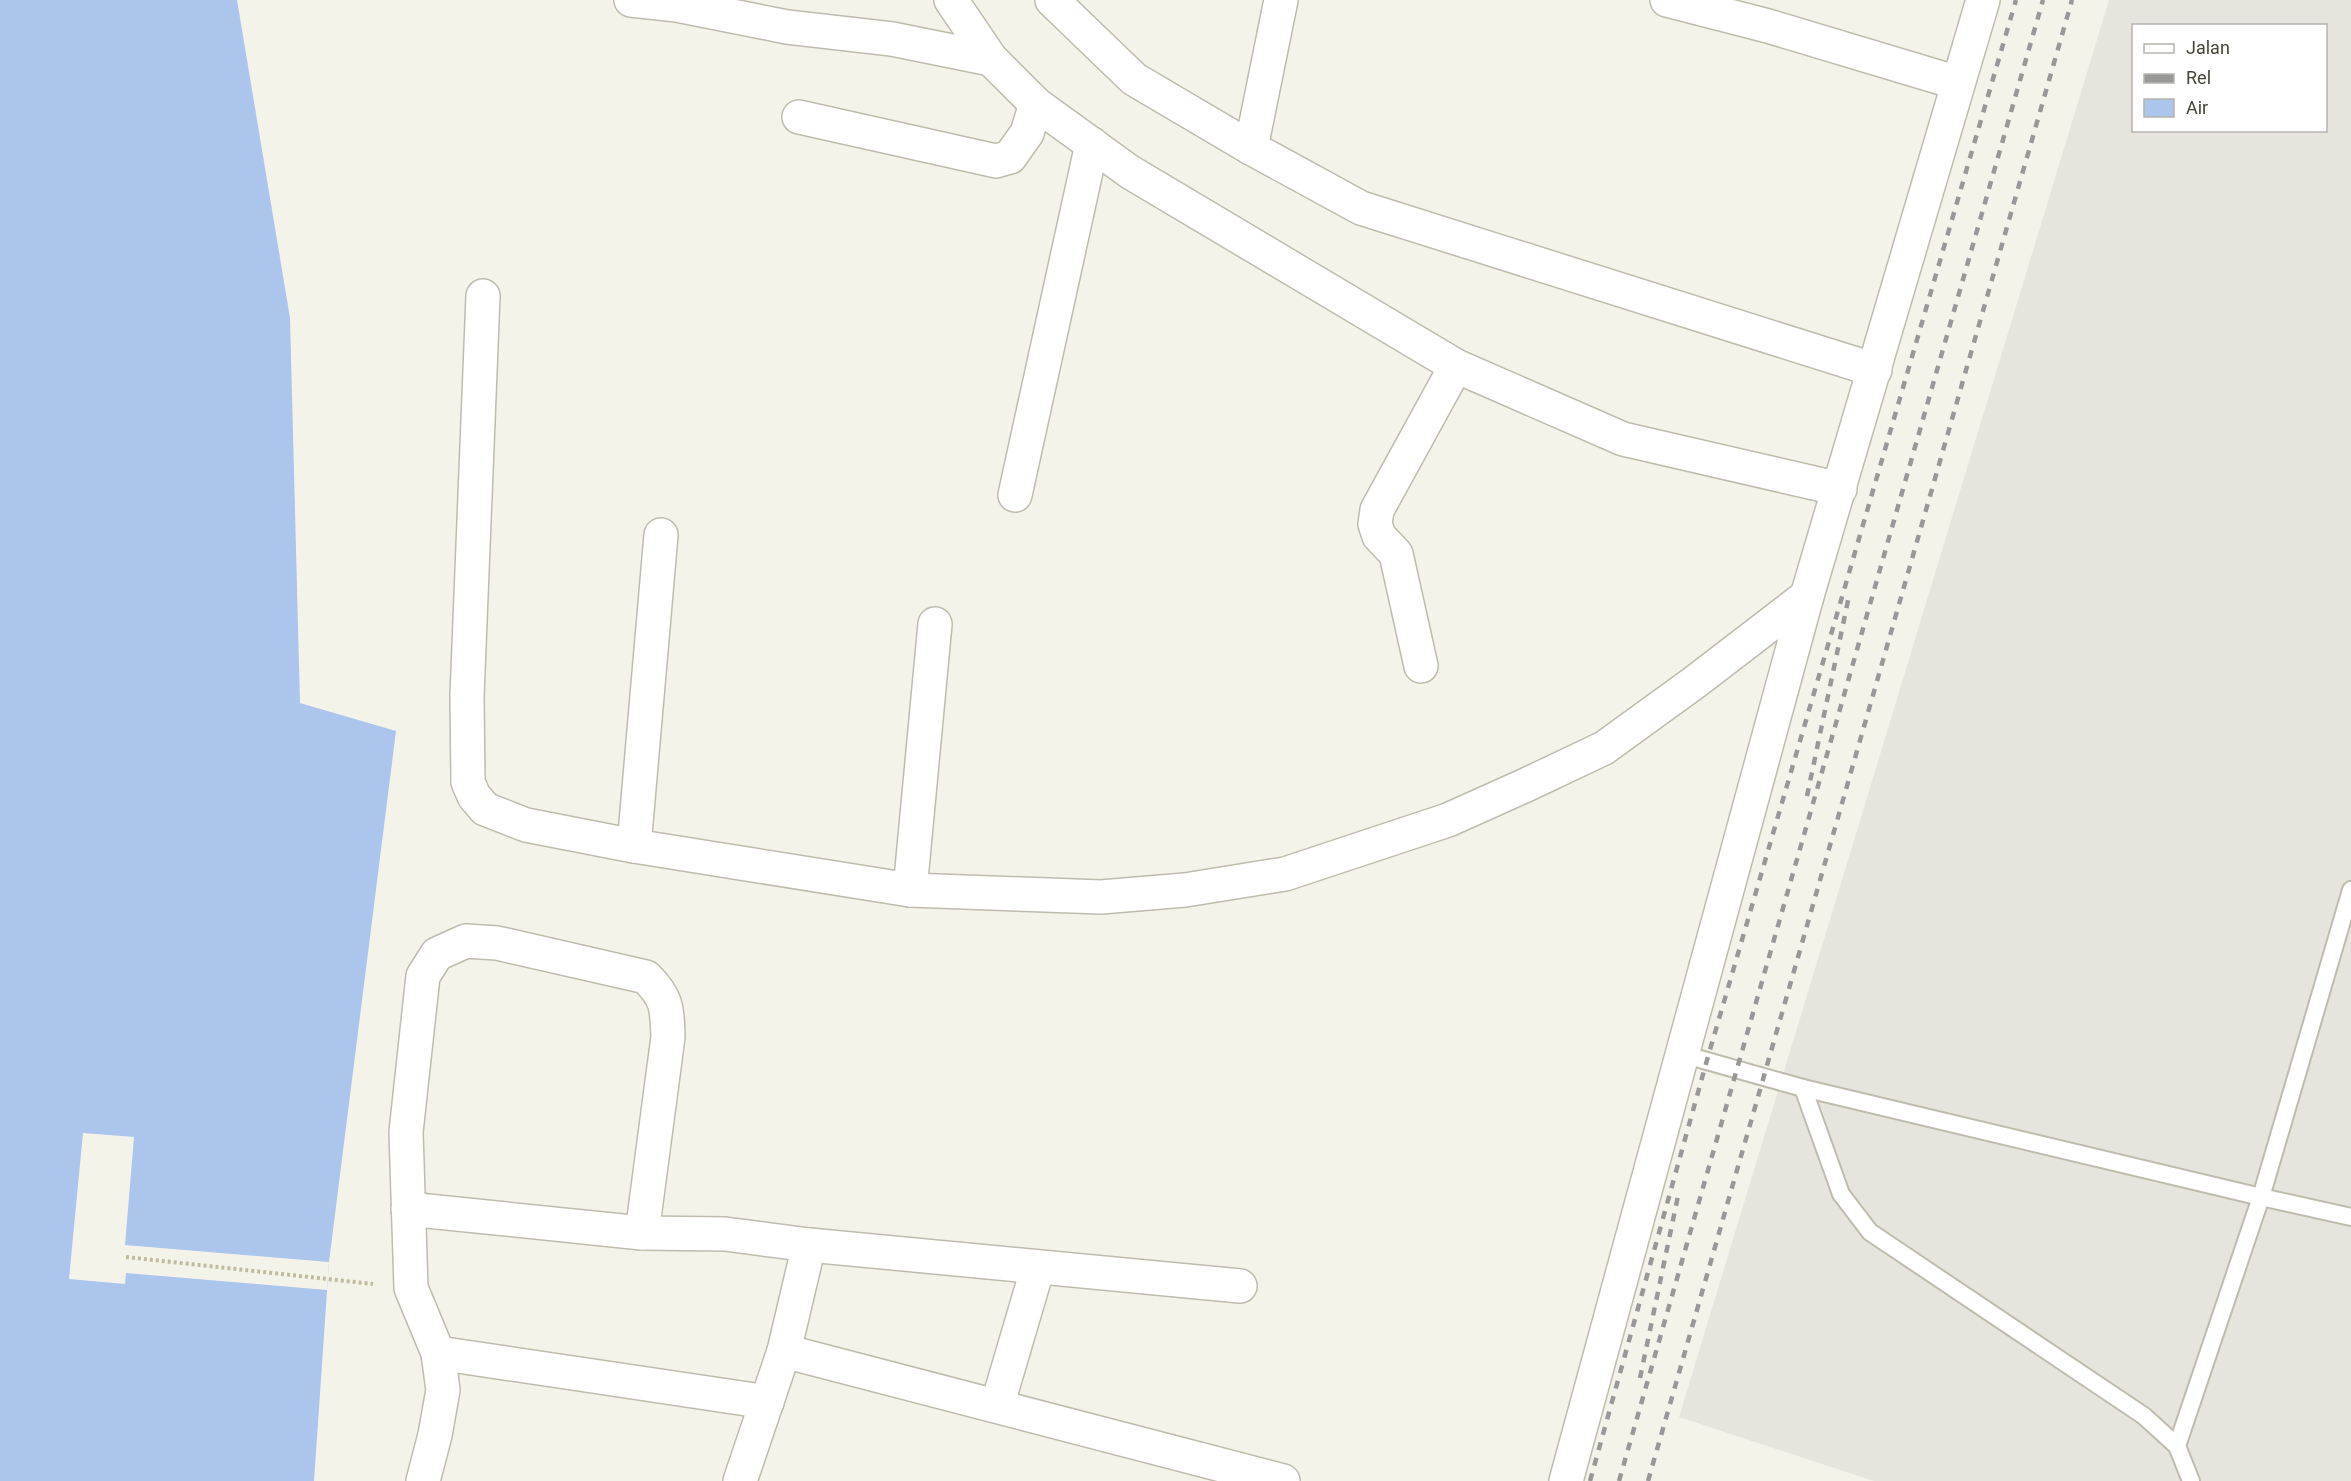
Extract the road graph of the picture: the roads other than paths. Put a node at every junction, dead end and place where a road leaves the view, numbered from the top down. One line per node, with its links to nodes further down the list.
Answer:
1 (631, 0): 7 (street)
2 (951, 0): 7 (street)
3 (1053, 0): 12 (street)
4 (1281, 0): 12 (street)
5 (1667, 0): 8 (street)
6 (1983, 0): 8 (street)
7 (991, 59): 9 (street)
8 (1958, 83): 15 (street)
9 (1036, 104): 10 (street); 11 (street)
10 (799, 117)
11 (1092, 144): 14 (street); 17 (street)
12 (1251, 148): 15 (street)
13 (483, 296): 22 (street)
14 (1456, 366): 16 (street); 21 (street)
15 (1875, 370): 16 (street)
16 (1840, 489): 19 (street)
17 (1015, 495)
18 (661, 534): 22 (street)
19 (1807, 596): 23 (street); 25 (street)
20 (935, 624): 23 (street)
21 (1420, 666)
22 (634, 846): 23 (street)
23 (910, 890)
24 (2351, 890): 27 (lane)
25 (1682, 1054): 26 (lane); 42 (street)
26 (1803, 1088): 27 (lane); 38 (lane)
27 (2261, 1197): 29 (lane); 38 (lane)
28 (408, 1209): 30 (street); 30 (street); 35 (street)
29 (2351, 1217)
30 (642, 1233): 31 (street)
31 (809, 1245): 32 (street); 34 (street)
32 (1038, 1267): 33 (street); 37 (street)
33 (1240, 1286)
34 (784, 1351): 36 (street); 37 (street)
35 (438, 1353): 36 (street); 39 (street)
36 (767, 1402): 40 (street)
37 (997, 1406): 41 (street)
38 (2177, 1446): 43 (lane)
39 (423, 1481)
40 (740, 1481)
41 (1283, 1481)
42 (1566, 1481)
43 (2191, 1481)

